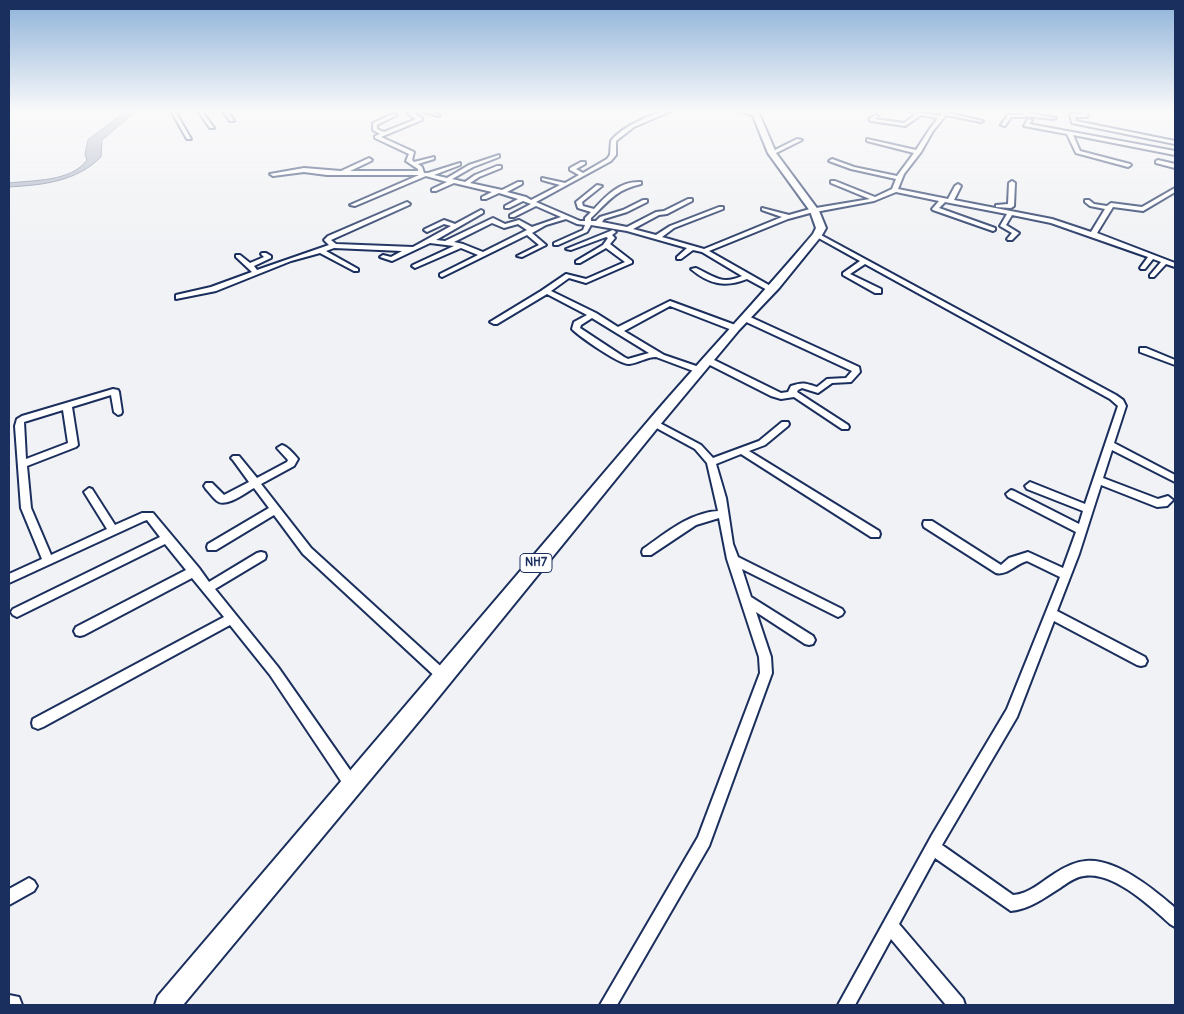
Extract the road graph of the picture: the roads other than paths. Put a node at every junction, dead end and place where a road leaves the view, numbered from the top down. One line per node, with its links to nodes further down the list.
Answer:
1 (410, 158): 12 (street)
2 (431, 158): 12 (street)
3 (491, 158): 23 (street)
4 (611, 158): 20 (street)
5 (775, 158): 52 (highway)
6 (913, 158): 21 (street)
7 (1102, 158): 14 (street)
8 (370, 160): 17 (street)
9 (832, 161): 21 (street)
10 (1158, 162): 15 (street)
11 (584, 163): 20 (street)
12 (414, 164): 19 (street)
13 (458, 164): 19 (street)
14 (1128, 165)
15 (1175, 166)
16 (499, 167): 27 (street)
17 (339, 173): 18 (street); 19 (street)
18 (273, 174)
19 (426, 175): 23 (street); 45 (street)
20 (584, 175): 29 (street)
21 (899, 178): 33 (street)
22 (544, 179): 29 (street)
23 (450, 180): 27 (street); 32 (street)
24 (833, 182): 38 (street)
25 (520, 183): 35 (street)
26 (1012, 183): 49 (street)
27 (467, 184): 35 (street)
28 (639, 184): 51 (street)
29 (565, 185): 43 (street)
30 (599, 186): 51 (street)
31 (958, 186): 40 (street)
32 (434, 190)
33 (895, 190): 38 (street); 40 (street)
34 (1175, 190): 50 (street)
35 (501, 191): 36 (street); 37 (street)
36 (484, 198)
37 (524, 198): 43 (street); 46 (street)
38 (875, 198): 52 (street)
39 (690, 200): 62 (street)
40 (947, 200): 49 (street); 60 (street)
41 (645, 201): 59 (street)
42 (1087, 201): 50 (street)
43 (534, 203): 55 (street); 56 (street)
44 (407, 204): 76 (street)
45 (353, 205)
46 (507, 207)
47 (721, 208): 69 (street)
48 (764, 208): 57 (street)
49 (990, 208): 54 (street); 60 (street)
50 (1109, 208): 67 (street)
51 (594, 211): 58 (street)
52 (814, 211): 57 (street); 68 (highway)
53 (480, 212): 61 (street)
54 (1010, 212): 67 (street); 70 (street)
55 (512, 216)
56 (567, 217): 58 (street); 65 (street)
57 (788, 217): 81 (street)
58 (588, 223): 59 (street); 73 (street)
59 (598, 223): 62 (street)
60 (979, 224): 63 (street)
61 (456, 226): 64 (street); 71 (street)
62 (624, 228): 66 (street); 69 (street)
63 (994, 229)
64 (428, 230)
65 (529, 231): 72 (street); 83 (street); 85 (street)
66 (607, 234): 75 (street); 79 (street)
67 (1093, 234): 86 (street)
68 (817, 235): 89 (street); 102 (highway, NH7)
69 (658, 237): 77 (street)
70 (1010, 239)
71 (429, 241): 72 (street); 78 (street)
72 (445, 243): 74 (street)
73 (556, 244)
74 (462, 245): 83 (street); 94 (street)
75 (607, 245): 90 (street); 103 (street)
76 (334, 246): 78 (street); 80 (street)
77 (693, 247): 81 (street); 88 (street)
78 (411, 249): 87 (street)
79 (569, 249)
80 (320, 250): 97 (street); 98 (street)
81 (704, 251): 100 (street)
82 (264, 254): 93 (street)
83 (482, 254): 99 (street)
84 (238, 256): 93 (street)
85 (520, 256)
86 (1152, 256): 91 (street); 95 (street)
87 (383, 257)
88 (679, 258)
89 (866, 261): 104 (street); 120 (street)
90 (578, 262)
91 (1165, 262): 92 (street); 101 (street)
92 (1175, 265)
93 (249, 266): 98 (street)
94 (415, 266)
95 (1143, 268)
96 (694, 269): 100 (street)
97 (356, 270)
98 (256, 273): 105 (street)
99 (442, 275)
100 (749, 276): 102 (street)
101 (1152, 276)
102 (771, 290): 108 (highway, NH7)
103 (546, 291): 106 (street); 107 (street)
104 (878, 291)
105 (179, 297)
106 (592, 314): 109 (street); 111 (street)
107 (494, 322)
108 (740, 323): 109 (street); 113 (highway, NH7); 114 (street)
109 (617, 331): 111 (street)
110 (1143, 350): 112 (street)
111 (659, 355): 113 (street)
112 (1175, 363)
113 (703, 365): 114 (street); 117 (highway, NH7)
114 (792, 394): 119 (street)
115 (67, 405): 116 (street); 125 (street); 125 (street)
116 (118, 412)
117 (654, 423): 124 (street); 159 (highway, NH7)
118 (785, 424): 122 (street)
119 (845, 427)
120 (1110, 445): 126 (street); 127 (street)
121 (282, 448): 128 (street)
122 (742, 451): 124 (street); 140 (street)
123 (236, 458): 128 (street)
124 (712, 462): 136 (street)
125 (22, 464): 146 (street)
126 (1175, 479)
127 (1099, 480): 133 (street); 134 (street)
128 (254, 483): 129 (street); 135 (street)
129 (210, 486)
130 (1030, 486): 134 (street)
131 (90, 492): 138 (street)
132 (1011, 494): 139 (street)
133 (1168, 500)
134 (1089, 509): 139 (street)
135 (274, 510): 142 (street); 159 (street)
136 (723, 514): 143 (street); 145 (street)
137 (928, 524): 148 (street)
138 (113, 530): 141 (street); 146 (street)
139 (1082, 530): 148 (street)
140 (876, 534)
141 (168, 538): 147 (street); 152 (street)
142 (212, 547)
143 (648, 552)
144 (261, 556): 150 (street)
145 (732, 559): 151 (street); 153 (street)
146 (48, 560): 149 (street)
147 (195, 571): 150 (street); 156 (street)
148 (1066, 575): 154 (street)
149 (9, 578)
150 (208, 588): 155 (street)
151 (748, 601): 157 (street); 170 (street)
152 (17, 612)
153 (838, 612)
154 (1050, 613): 158 (street); 162 (street)
155 (232, 619): 160 (street); 161 (street)
156 (80, 631)
157 (809, 640)
158 (1141, 660)
159 (443, 676): 161 (highway, NH7)
160 (38, 724)
161 (352, 786): 169 (highway, NH7)
162 (933, 848): 165 (street); 166 (street)
163 (29, 886): 164 (street)
164 (9, 897)
165 (1175, 919)
166 (890, 926): 171 (street); 172 (street)
167 (9, 1003): 168 (street)
168 (14, 1005)
169 (167, 1005)
170 (608, 1005)
171 (846, 1005)
172 (957, 1005)

